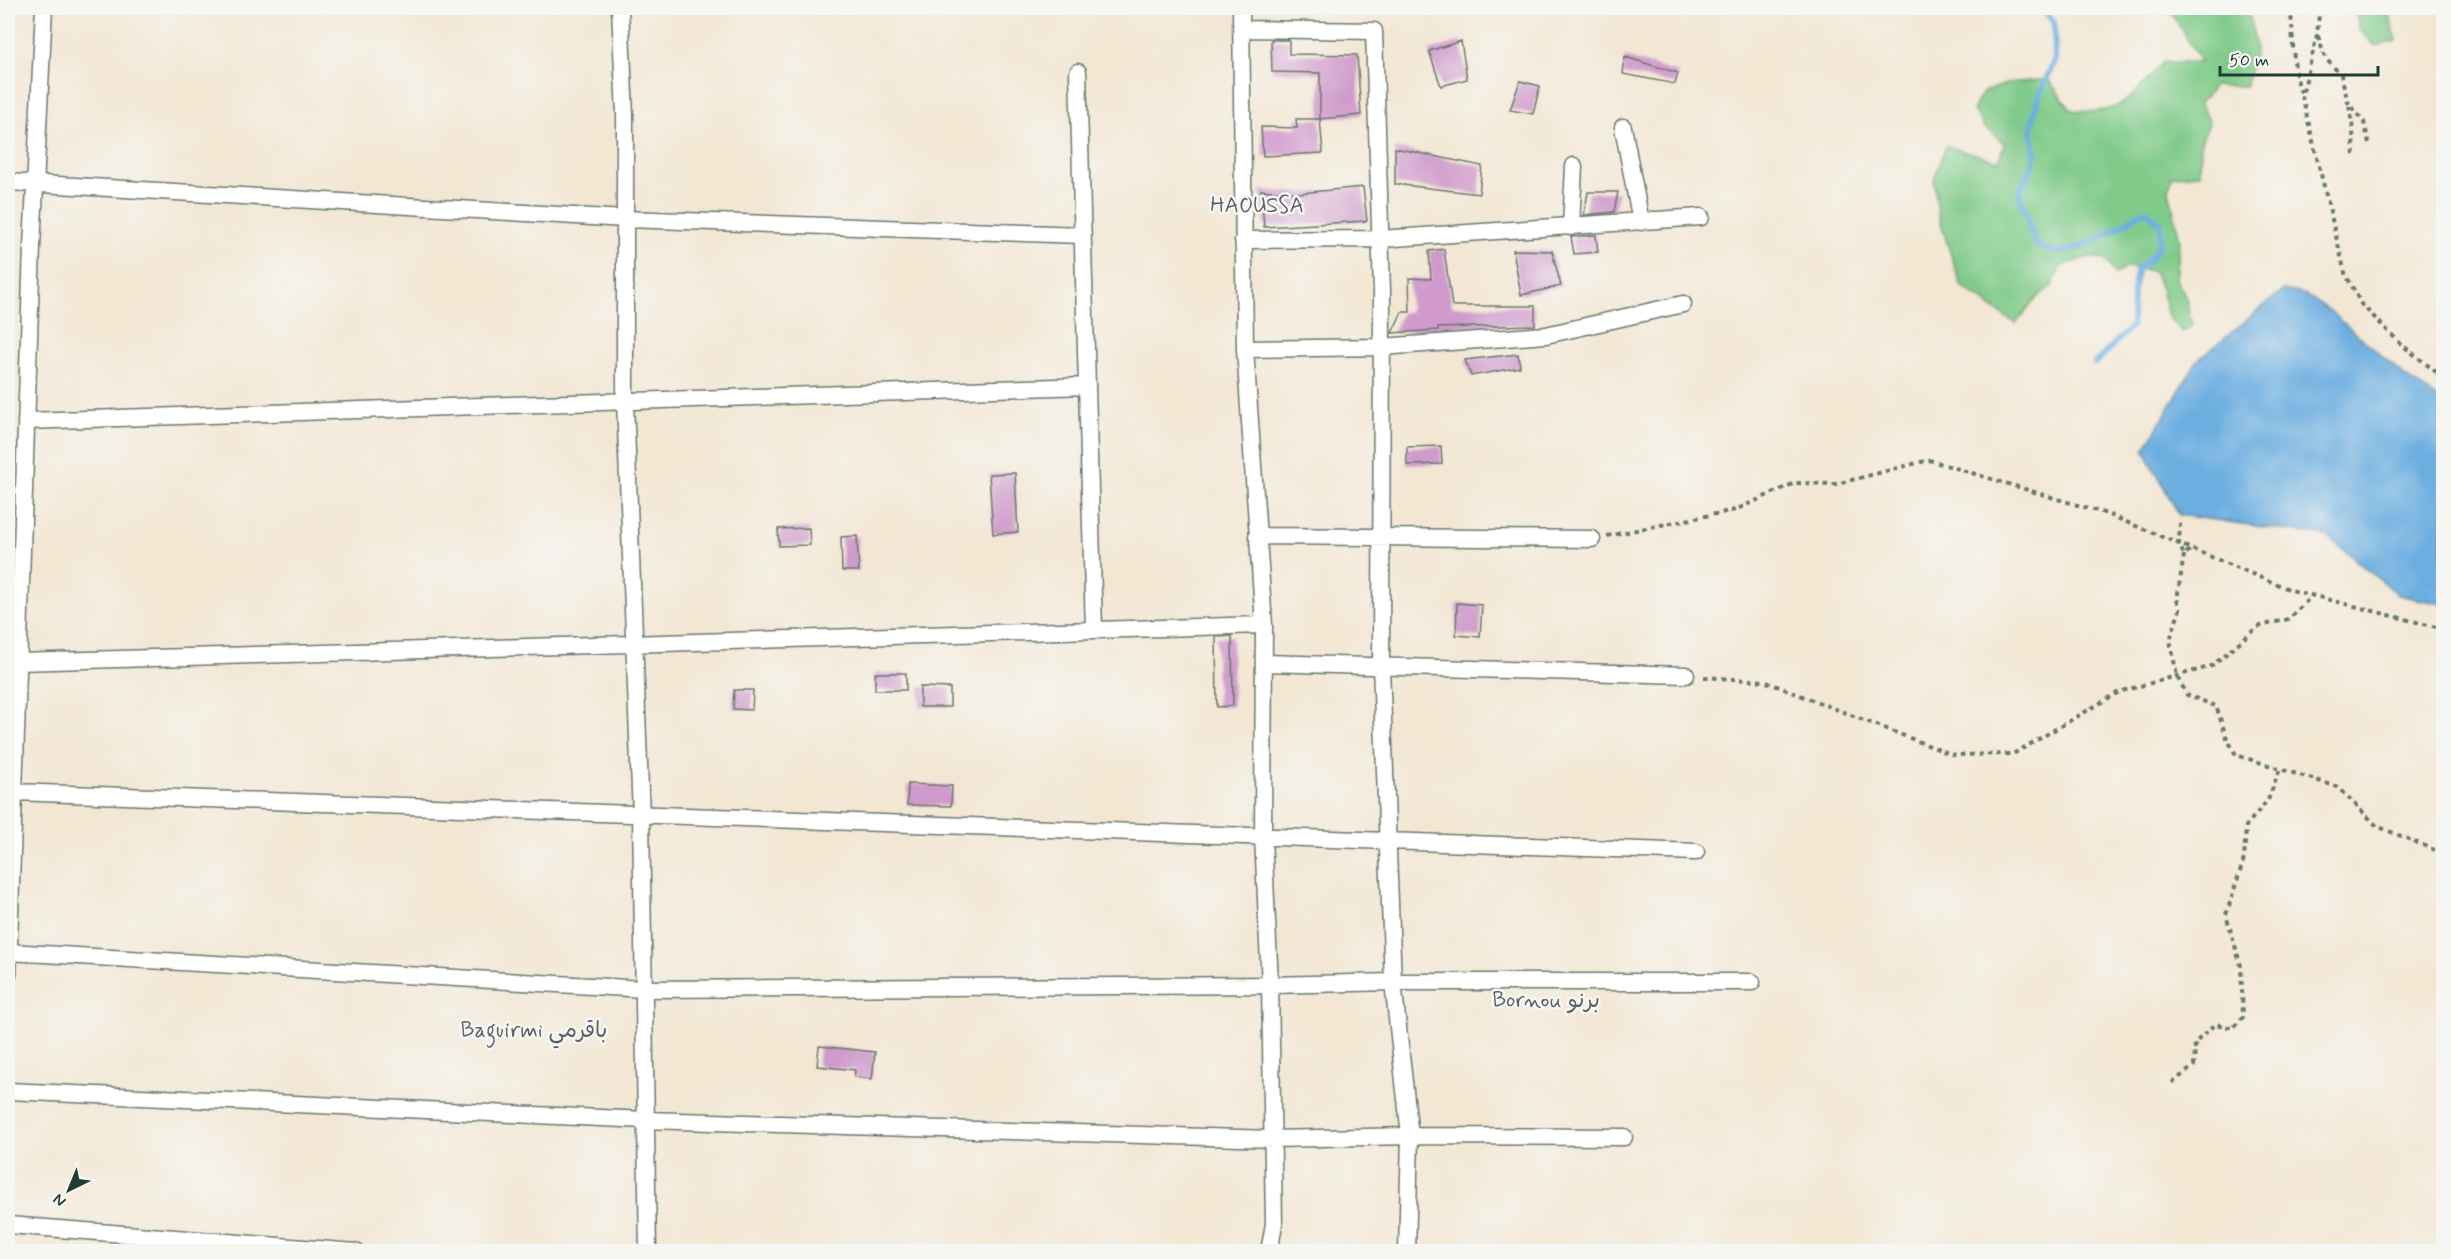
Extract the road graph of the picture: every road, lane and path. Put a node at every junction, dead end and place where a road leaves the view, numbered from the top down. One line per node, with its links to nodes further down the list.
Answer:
1 (44, 8): 16 (street)
2 (620, 8): 18 (street)
3 (1241, 8): 6 (street)
4 (2290, 8): 9 (path)
5 (2316, 8): 7 (path)
6 (1241, 30): 22 (street); 23 (street)
7 (2317, 35): 9 (path); 10 (path)
8 (1078, 72): 21 (street)
9 (2302, 96): 27 (path)
10 (2348, 102): 12 (path); 13 (path)
11 (1623, 127): 19 (street)
12 (2369, 143)
13 (2354, 158)
14 (1574, 166): 20 (street)
15 (8, 182): 16 (street)
16 (35, 184): 18 (street); 30 (street)
17 (1701, 217): 19 (street)
18 (625, 219): 21 (street); 29 (street)
19 (1641, 222): 20 (street)
20 (1571, 227): 22 (street)
21 (1083, 235): 28 (street)
22 (1380, 239): 23 (street); 25 (street)
23 (1243, 240): 26 (street)
24 (1683, 304): 25 (street)
25 (1382, 347): 26 (street); 33 (street)
26 (1245, 349): 32 (street)
27 (2444, 378)
28 (1088, 386): 29 (street); 41 (street)
29 (625, 401): 30 (street); 42 (street)
30 (26, 421): 43 (street)
31 (2180, 523): 35 (path)
32 (1257, 536): 33 (street); 39 (street)
33 (1381, 538): 34 (street); 45 (street)
34 (1592, 539): 35 (path)
35 (2179, 544): 36 (path); 37 (path)
36 (2191, 549): 37 (path); 38 (path)
37 (2184, 555): 47 (path)
38 (2313, 596): 40 (path); 47 (path)
39 (1264, 625): 41 (street); 44 (street)
40 (2444, 629)
41 (1094, 630): 42 (street)
42 (634, 643): 43 (street); 50 (street)
43 (18, 662): 49 (street)
44 (1265, 663): 45 (street); 51 (street)
45 (1381, 666): 46 (street); 52 (street)
46 (1686, 675): 47 (path)
47 (2177, 676): 48 (path)
48 (2280, 769): 54 (path); 61 (path)
49 (14, 792): 50 (street); 55 (street)
50 (641, 816): 51 (street); 60 (street)
51 (1263, 836): 52 (street); 59 (street)
52 (1388, 841): 53 (street); 57 (street)
53 (1696, 852)
54 (2444, 854)
55 (9, 952): 56 (street); 60 (street)
56 (8, 975)
57 (1393, 982): 58 (street); 59 (street); 64 (street)
58 (1752, 982)
59 (1270, 985): 60 (street); 66 (street)
60 (644, 989): 63 (street)
61 (2172, 1083)
62 (8, 1091): 63 (street)
63 (646, 1120): 66 (street); 69 (street)
64 (1410, 1136): 65 (street); 66 (street); 71 (street)
65 (1624, 1137)
66 (1273, 1139): 70 (street)
67 (8, 1225): 68 (street)
68 (356, 1251)
69 (648, 1251)
70 (1269, 1251)
71 (1407, 1251)

